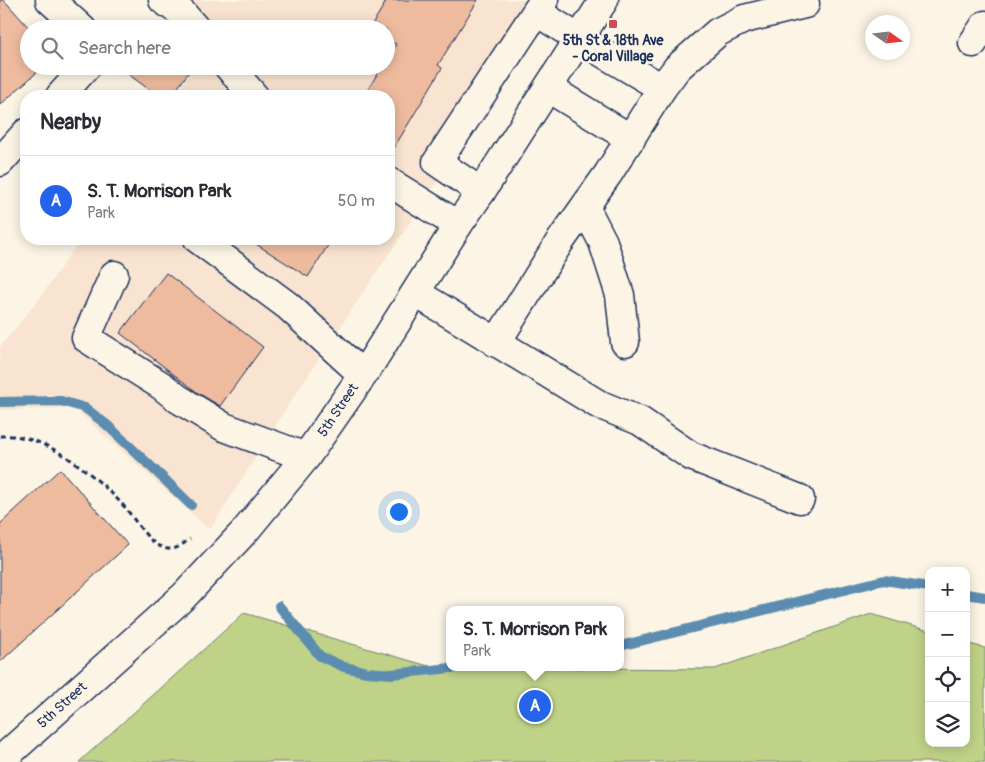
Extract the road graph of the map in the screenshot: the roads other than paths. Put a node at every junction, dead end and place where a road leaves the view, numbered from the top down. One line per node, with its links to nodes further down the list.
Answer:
1 (50, 0): 6 (street)
2 (163, 0): 7 (street)
3 (604, 0): 8 (street, 5th Street)
4 (805, 4): 12 (street)
5 (541, 6): 8 (street); 19 (street)
6 (72, 20)
7 (188, 20)
8 (579, 39): 11 (street, 5th Street); 12 (street)
9 (79, 75): 13 (street)
10 (236, 75): 14 (street)
11 (548, 88): 15 (street); 19 (street, 5th Street)
12 (662, 88): 15 (street)
13 (65, 90)
14 (249, 90)
15 (631, 139): 20 (street)
16 (20, 140): 17 (street)
17 (0, 162)
18 (395, 186): 21 (street)
19 (481, 192): 21 (street, 5th Street)
20 (585, 207): 25 (street); 26 (street)
21 (458, 225): 24 (street, 5th Street)
22 (206, 245): 27 (street)
23 (114, 275): 28 (street)
24 (416, 293): 26 (street); 27 (street, 5th Street)
25 (626, 342)
26 (496, 343): 29 (street)
27 (363, 375): 28 (street, 5th Street)
28 (306, 457): 30 (street, 5th Street)
29 (800, 499)
30 (0, 761)

